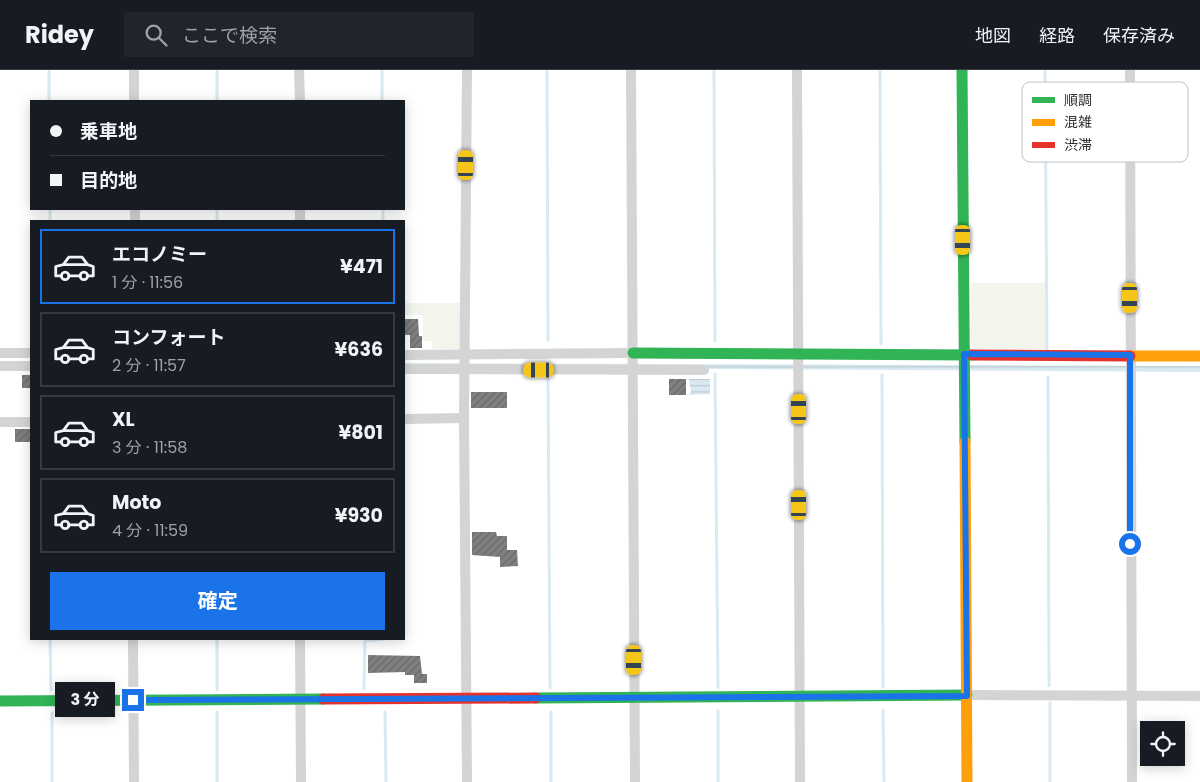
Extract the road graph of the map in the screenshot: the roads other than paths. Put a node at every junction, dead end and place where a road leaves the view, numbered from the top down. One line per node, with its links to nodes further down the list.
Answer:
1 (134, 70): 7 (street)
2 (299, 70): 8 (street)
3 (467, 70): 13 (street)
4 (631, 70): 17 (street)
5 (797, 70): 14 (street)
6 (962, 70): 18 (street)
7 (134, 100)
8 (300, 100)
9 (1130, 162): 16 (street)
10 (0, 353): 11 (street)
11 (30, 353)
12 (405, 355): 13 (street)
13 (464, 355): 17 (street); 22 (street)
14 (798, 356): 17 (street); 18 (street); 33 (street)
15 (1200, 356): 16 (street)
16 (1130, 359): 18 (street); 31 (street)
17 (633, 362): 22 (street); 23 (street); 35 (street)
18 (964, 363): 30 (street)
19 (0, 366): 20 (street)
20 (30, 366)
21 (405, 369): 22 (street)
22 (464, 369): 24 (street)
23 (704, 370)
24 (464, 418): 25 (street); 34 (street)
25 (405, 419)
26 (0, 422): 27 (street)
27 (30, 422)
28 (133, 640): 37 (street)
29 (300, 640): 36 (street)
30 (967, 696): 31 (street); 33 (street); 44 (street)
31 (1131, 696): 32 (street); 45 (street)
32 (1200, 696)
33 (800, 697): 35 (street); 43 (street)
34 (466, 698): 35 (street); 36 (street); 41 (street)
35 (634, 698): 42 (street)
36 (300, 699): 37 (street); 40 (street)
37 (133, 700): 38 (street); 39 (street)
38 (0, 701)
39 (134, 782)
40 (301, 782)
41 (467, 782)
42 (635, 782)
43 (800, 782)
44 (967, 782)
45 (1132, 782)

